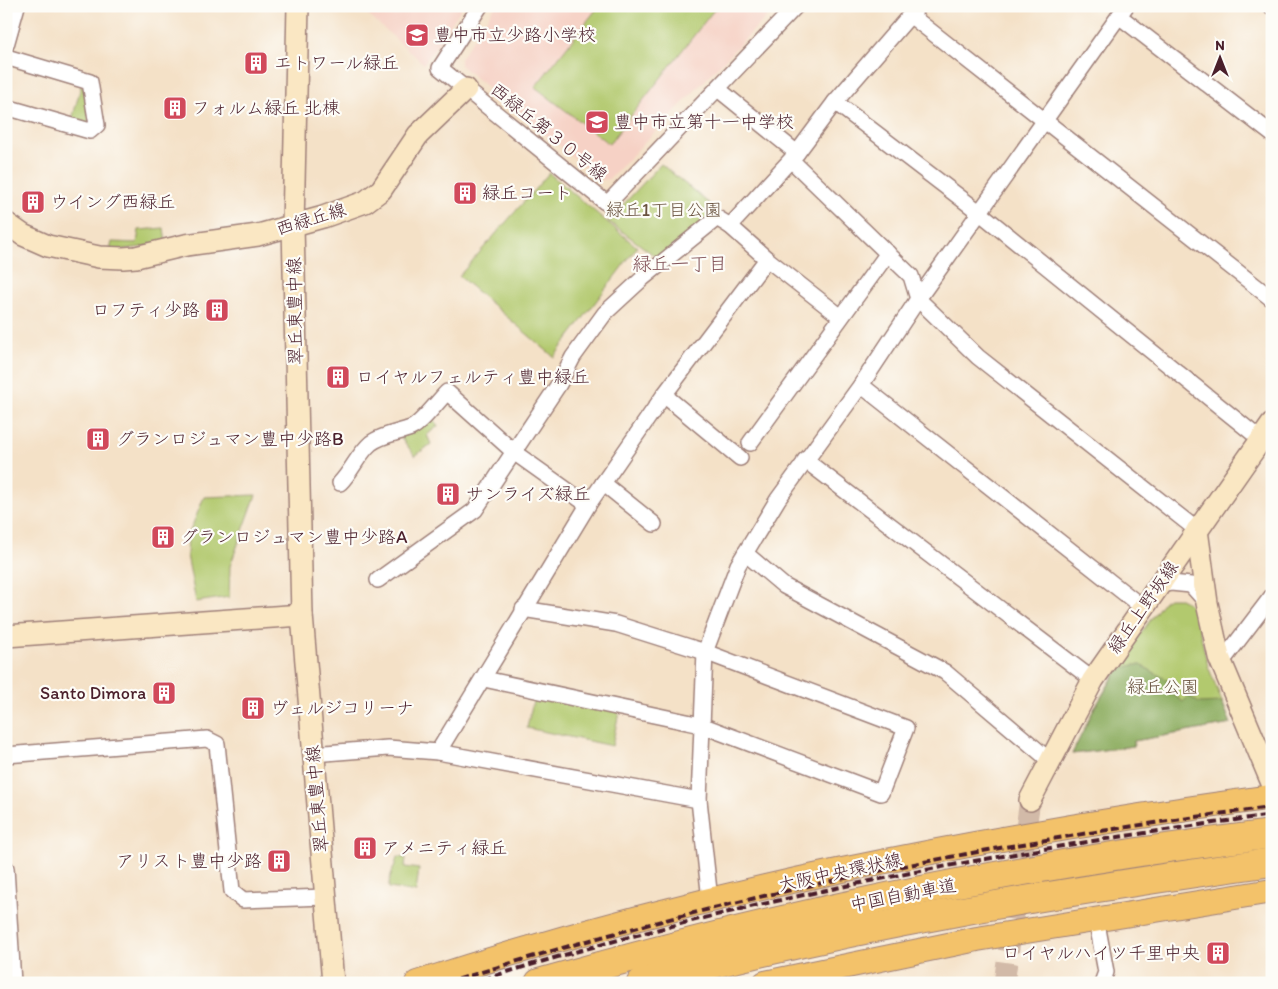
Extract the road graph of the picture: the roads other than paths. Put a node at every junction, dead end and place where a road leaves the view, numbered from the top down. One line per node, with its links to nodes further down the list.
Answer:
1 (17, 6): 7 (street)
2 (298, 6): 18 (street, 翠丘東豊中線)
3 (480, 6): 9 (street)
4 (796, 6): 10 (street, 西緑丘第３０号線)
5 (914, 11): 11 (street); 13 (street)
6 (1123, 11): 13 (street); 14 (street)
7 (6, 45)
8 (6, 57): 12 (street)
9 (466, 89): 10 (street, 西緑丘第３０号線); 18 (street, 西緑丘線)
10 (718, 89): 15 (street)
11 (835, 102): 15 (street); 16 (street)
12 (6, 107)
13 (1045, 120): 16 (street); 22 (street)
14 (1272, 134)
15 (794, 157): 19 (street); 20 (street)
16 (980, 212): 23 (street); 27 (street)
17 (6, 223): 18 (street, 西緑丘線)
18 (293, 226): 44 (street, 翠丘東豊中線)
19 (730, 226): 21 (street); 29 (street)
20 (888, 253): 23 (street); 24 (street)
21 (767, 259): 24 (street); 26 (street)
22 (1272, 299)
23 (918, 300): 25 (street); 36 (street)
24 (841, 317): 28 (street)
25 (861, 385): 31 (street); 42 (street)
26 (664, 395): 30 (street); 33 (street)
27 (1266, 432): 36 (street, 緑丘上野坂線)
28 (750, 443)
29 (515, 453): 32 (street); 34 (street); 38 (street)
30 (740, 458)
31 (805, 460): 37 (street); 49 (street)
32 (340, 483)
33 (603, 483): 34 (street); 35 (street)
34 (588, 505): 43 (street)
35 (654, 524)
36 (1197, 530): 39 (street, 緑丘上野坂線); 41 (street)
37 (745, 553): 46 (street); 54 (street)
38 (378, 580)
39 (1159, 586): 41 (street); 42 (street, 緑丘上野坂線)
40 (1272, 596): 47 (street)
41 (1207, 604): 47 (street)
42 (1142, 607): 49 (street, 緑丘上野坂線)
43 (524, 609): 46 (street); 48 (street)
44 (302, 615): 45 (street); 52 (street, 翠丘東豊中線)
45 (6, 636)
46 (705, 652): 50 (street); 50 (street)
47 (1221, 663): 55 (street)
48 (484, 679): 50 (street); 51 (street)
49 (1093, 680): 54 (street, 緑丘上野坂線)
50 (701, 725): 57 (street)
51 (438, 752): 52 (street); 57 (street)
52 (313, 754): 63 (street, 翠丘東豊中線)
53 (6, 755): 63 (street)
54 (1049, 760): 58 (street, 緑丘上野坂線)
55 (1272, 783)
56 (1272, 797): 64 (main road, 大阪中央環状線)
57 (699, 800): 64 (street)
58 (1030, 800)
59 (1272, 834): 69 (highway, 中国自動車道)
60 (1272, 862): 70 (highway, 中国自動車道)
61 (6, 868): 66 (street)
62 (1272, 891): 65 (main road)
63 (325, 897): 67 (street, 翠丘東豊中線)
64 (710, 900): 68 (main road, 大阪中央環状線)
65 (1096, 918): 71 (main road); 72 (street)
66 (13, 983)
67 (333, 983)
68 (417, 983)
69 (539, 983)
70 (640, 983)
71 (765, 983)
72 (1102, 983)

